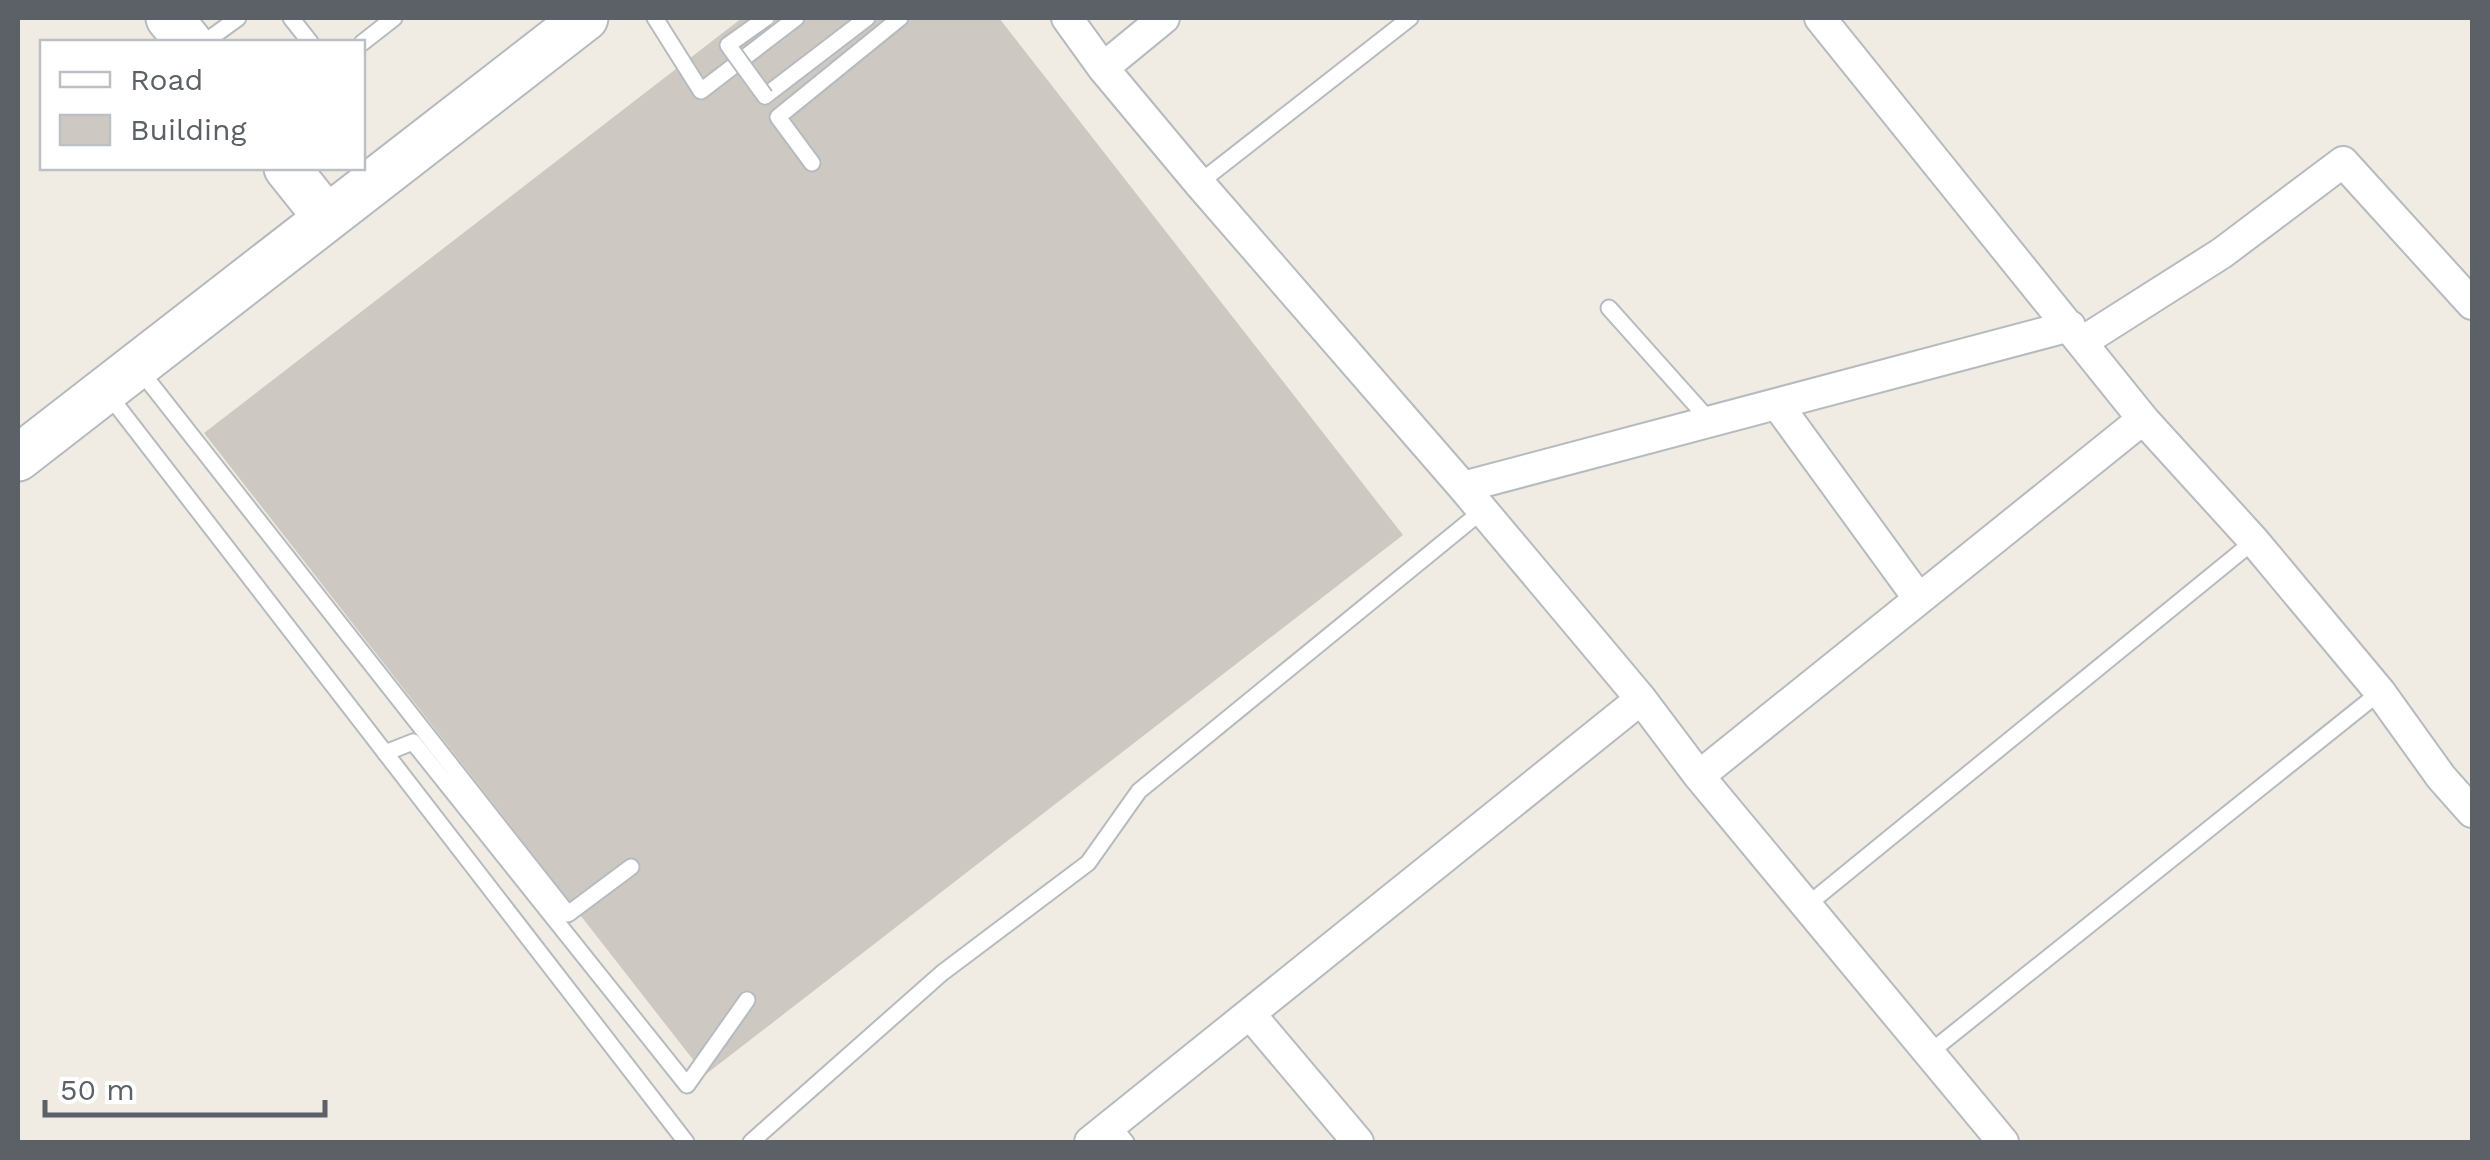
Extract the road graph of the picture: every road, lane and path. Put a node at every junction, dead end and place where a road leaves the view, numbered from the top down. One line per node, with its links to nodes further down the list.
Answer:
1 (238, 18): 14 (lane)
2 (291, 18): 15 (lane)
3 (394, 18): 16 (lane)
4 (585, 18): 21 (street)
5 (655, 18): 7 (lane)
6 (766, 18): 8 (lane, bridge)
7 (796, 18)
8 (867, 18)
9 (900, 18): 18 (lane)
10 (1067, 18): 17 (street)
11 (1164, 18): 17 (street)
12 (1410, 18): 20 (lane)
13 (1820, 18): 24 (street)
14 (188, 32)
15 (308, 40)
16 (365, 41)
17 (1102, 68): 20 (street)
18 (812, 163)
19 (289, 170): 21 (street)
20 (1199, 183): 30 (street)
21 (327, 218): 25 (street)
22 (2472, 304): 24 (street)
23 (1609, 308): 28 (lane)
24 (2076, 334): 26 (street); 27 (street)
25 (121, 378): 29 (street); 36 (lane); 39 (lane)
26 (1777, 404): 28 (street); 33 (street)
27 (2142, 419): 32 (street); 33 (street)
28 (1710, 421): 30 (street)
29 (18, 458)
30 (1462, 487): 31 (street)
31 (1482, 511): 35 (street); 47 (lane)
32 (2254, 541): 34 (street); 40 (lane)
33 (1920, 598): 37 (street)
34 (2380, 692): 38 (street); 43 (lane)
35 (1641, 699): 37 (street); 42 (street)
36 (384, 753): 41 (lane); 46 (lane)
37 (1699, 776): 40 (street)
38 (2472, 812)
39 (631, 866)
40 (1806, 906): 43 (street)
41 (747, 1000)
42 (1250, 1014): 44 (street); 48 (street)
43 (1929, 1053): 45 (street)
44 (1109, 1137)
45 (1992, 1139)
46 (686, 1142)
47 (751, 1142)
48 (1358, 1142)

